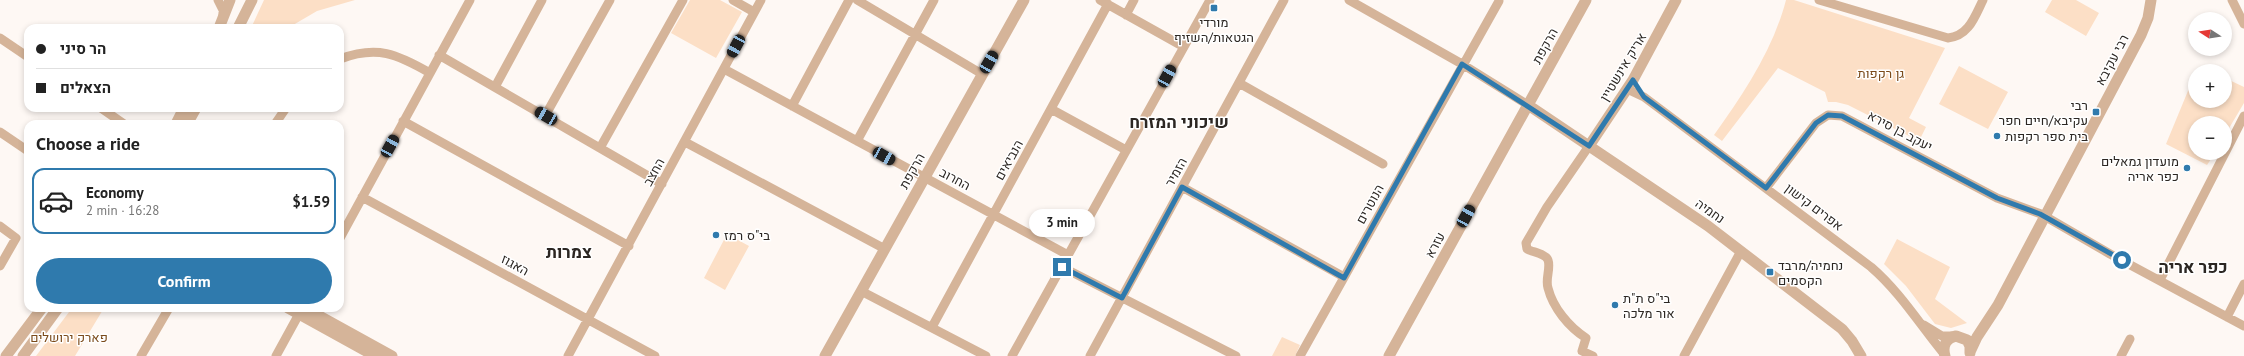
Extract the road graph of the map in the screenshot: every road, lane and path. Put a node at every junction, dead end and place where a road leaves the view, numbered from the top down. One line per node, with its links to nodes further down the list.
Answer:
1 (218, 0): 30 (street)
2 (230, 0): 30 (street)
3 (252, 0): 31 (street)
4 (470, 0): 37 (street)
5 (542, 0): 45 (street)
6 (610, 0): 50 (street)
7 (683, 0): 59 (street)
8 (733, 0): 27 (street)
9 (761, 0): 27 (street, החצב)
10 (849, 0): 47 (street)
11 (857, 0): 33 (street)
12 (934, 0): 33 (street)
13 (1024, 0): 42 (street, הרקפת)
14 (1134, 0): 28 (street)
15 (1210, 0): 35 (street)
16 (1284, 0): 43 (street, הזמיר)
17 (1349, 0): 39 (street)
18 (1586, 0): 46 (street, הרקפת)
19 (1676, 0): 44 (street, אריק אינשטיין)
20 (1819, 0): 21 (street)
21 (1983, 0)
22 (2147, 0): 29 (street)
23 (2151, 0): 29 (street)
24 (2232, 0): 32 (street)
25 (1498, 1): 39 (street)
26 (1104, 2): 28 (street); 48 (street, הנביאים)
27 (754, 12): 40 (street, החצב)
28 (1126, 15): 35 (street)
29 (2148, 18): 68 (street, רבי עקיבא)
30 (221, 23)
31 (240, 24)
32 (2244, 24)
33 (915, 35): 42 (street); 55 (street)
34 (0, 38): 36 (street)
35 (1184, 47): 60 (street)
36 (24, 54)
37 (439, 55): 41 (street); 45 (street)
38 (344, 58): 41 (street)
39 (1462, 64): 46 (street); 77 (street, הנוטרים)
40 (724, 69): 47 (street, החרוב); 56 (street, החצב)
41 (430, 73): 53 (street)
42 (982, 74): 62 (street, הרקפת)
43 (1239, 83): 61 (street); 64 (street, הזמיר)
44 (1630, 84): 57 (street, אריק אינשטיין); 65 (street, אפרים קישון)
45 (495, 88): 50 (street)
46 (1528, 105): 57 (street, נחמיה); 111 (street, עזרא)
47 (792, 106): 55 (street, החרוב)
48 (1051, 109): 60 (street); 67 (street, הנביאים)
49 (106, 112): 52 (street)
50 (546, 116): 59 (street)
51 (2244, 116): 78 (street)
52 (116, 120)
53 (403, 121): 66 (street); 71 (street)
54 (0, 132): 58 (street)
55 (857, 141): 62 (street, החרוב)
56 (685, 142): 63 (street, החצב); 72 (street)
57 (1589, 146): 73 (street, נחמיה); 112 (street)
58 (24, 148)
59 (600, 148): 63 (street)
60 (1126, 150): 74 (street)
61 (1383, 164)
62 (925, 178): 67 (street, החרוב); 72 (street, הרקפת)
63 (662, 184): 71 (street, החצב)
64 (1182, 187): 77 (street); 81 (street, הזמיר)
65 (1766, 188): 68 (street, יעקב בן סירא); 91 (street, אפרים קישון)
66 (362, 197): 70 (street); 90 (street, האגוז)
67 (993, 215): 74 (street, החרוב); 93 (street, הנביאים)
68 (2045, 216): 78 (street, יעקב בן סירא); 82 (street, רבי עקיבא)
69 (0, 226): 75 (street)
70 (344, 231)
71 (629, 246): 90 (street, החצב)
72 (885, 249): 80 (street, הרקפת)
73 (1741, 251): 113 (street); 114 (street, נחמיה)
74 (1068, 255): 76 (street)
75 (0, 266)
76 (1062, 267): 81 (street); 107 (street)
77 (1344, 278): 110 (street, הנוטרים)
78 (2160, 280): 89 (street, יעקב בן סירא)
79 (2244, 284): 89 (street)
80 (861, 291): 93 (street); 105 (street, הרקפת)
81 (1122, 298): 108 (street, הזמיר); 109 (street)
82 (1998, 305): 94 (street, רבי עקיבא); 97 (street, רבי עקיבא)
83 (39, 312): 96 (street)
84 (55, 312): 98 (street)
85 (167, 312): 99 (street)
86 (301, 312): 100 (street)
87 (304, 312): 101 (street)
88 (304, 312): 102 (street)
89 (2227, 317): 92 (street, יעקב בן סירא)
90 (589, 320): 103 (street, החצב); 104 (street, האגוז)
91 (1919, 321): 94 (street, אפרים קישון); 115 (street, אפרים קישון)
92 (2244, 326)
93 (932, 327): 106 (street)
94 (1957, 336): 97 (street); 115 (street)
95 (2130, 339): 116 (street)
96 (6, 354)
97 (1970, 354)
98 (23, 356)
99 (141, 356)
100 (276, 356)
101 (375, 356)
102 (392, 356)
103 (568, 356)
104 (655, 356)
105 (825, 356)
106 (986, 356)
107 (1012, 356)
108 (1090, 356)
109 (1236, 356)
110 (1300, 356)
111 (1389, 356)
112 (1593, 356)
113 (1684, 356)
114 (1861, 356)
115 (1945, 356)
116 (2121, 356)

